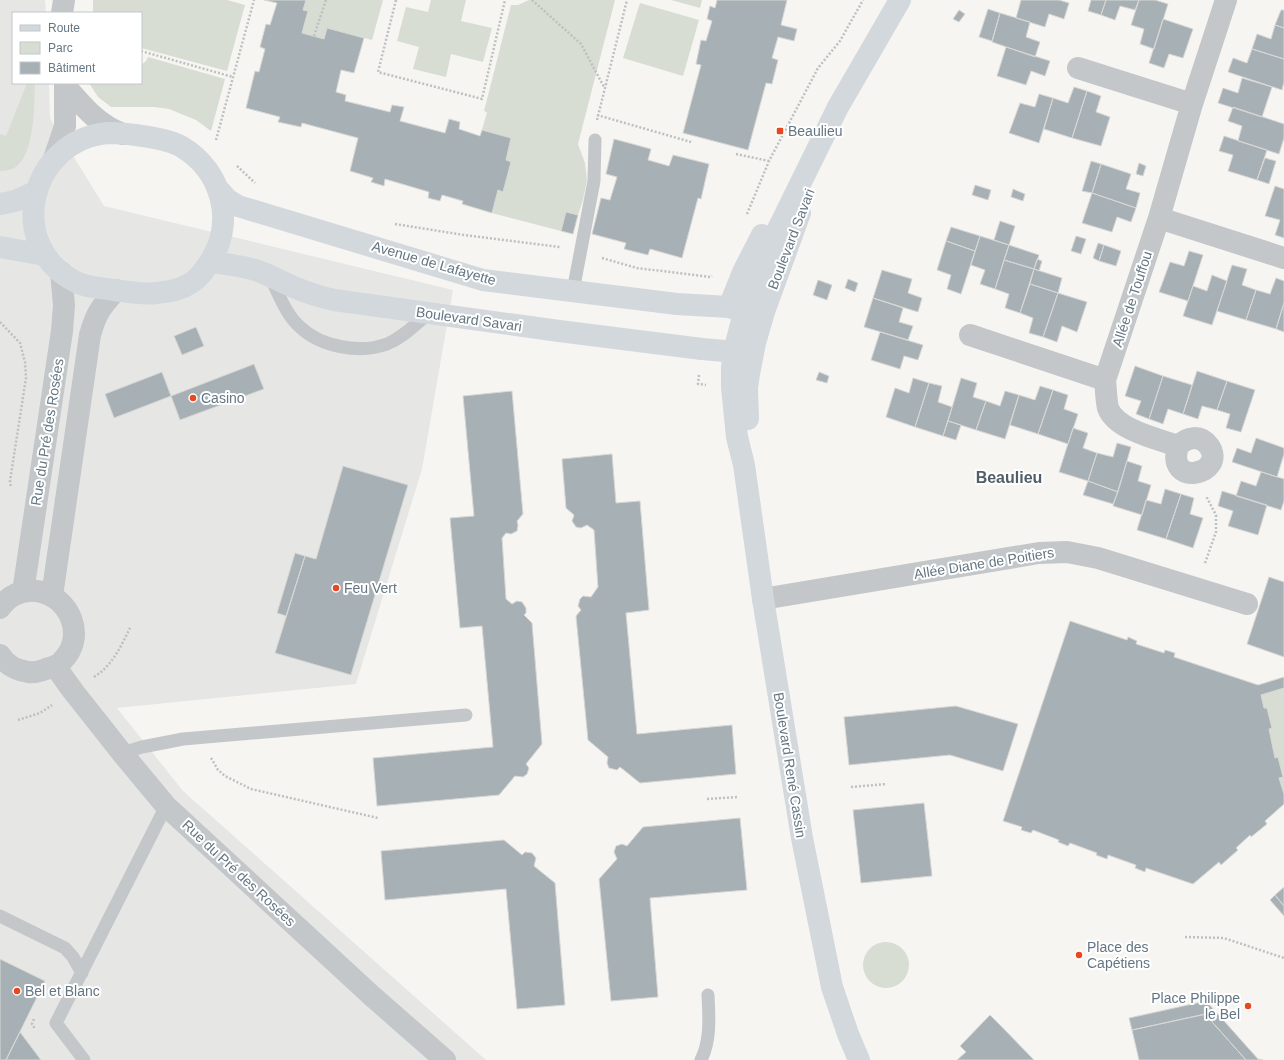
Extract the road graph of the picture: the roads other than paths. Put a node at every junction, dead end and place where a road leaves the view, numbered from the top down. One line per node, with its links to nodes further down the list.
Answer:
1 (64, 0): 4 (street)
2 (900, 0): 8 (street, Boulevard Savari)
3 (1226, 0): 7 (street, Allée de Touffou)
4 (62, 12)
5 (1078, 68): 7 (street)
6 (66, 85): 9 (street); 11 (street)
7 (1192, 104): 15 (street, Allée de Touffou)
8 (838, 107): 24 (street, Boulevard Savari); 27 (street, Boulevard Savari)
9 (124, 134): 11 (street, Avenue de Lafayette); 13 (street, Avenue de Lafayette)
10 (595, 140): 23 (lane)
11 (54, 159): 12 (street, Avenue de Lafayette)
12 (35, 192): 14 (street); 17 (street, Avenue de Lafayette)
13 (220, 192): 19 (street, Avenue de Lafayette); 23 (street, Avenue de Lafayette)
14 (0, 204)
15 (1159, 218): 18 (street); 28 (street, Allée de Touffou)
16 (0, 247): 17 (street)
17 (45, 255): 20 (street, Avenue de Lafayette)
18 (1284, 258)
19 (210, 262): 21 (street, Boulevard Savari); 22 (street, Avenue de Lafayette)
20 (61, 272): 22 (street, Avenue de Lafayette); 30 (street, Rue du Pré des Rosées)
21 (270, 277): 25 (street, Boulevard Savari); 25 (lane)
22 (116, 290): 31 (street, Rue du Pré des Rosées)
23 (573, 291): 24 (street, Avenue de Lafayette)
24 (736, 310): 27 (street, Boulevard Savari)
25 (430, 313): 27 (street, Boulevard Savari)
26 (970, 334): 28 (street)
27 (747, 349): 32 (street, Boulevard René Cassin)
28 (1105, 380): 29 (street, Allée de Touffou)
29 (1178, 446): 29 (street)
30 (22, 592): 31 (street); 34 (street)
31 (52, 596): 36 (street)
32 (763, 599): 33 (street, Allée Diane de Poitiers); 46 (street, Boulevard René Cassin)
33 (1247, 604)
34 (0, 608)
35 (0, 656): 36 (street)
36 (55, 666): 38 (street, Rue du Pré des Rosées)
37 (466, 715): 38 (lane)
38 (122, 753): 39 (street, Rue du Pré des Rosées)
39 (166, 806): 41 (lane); 44 (street, Rue du Pré des Rosées)
40 (0, 916): 41 (lane)
41 (82, 973): 43 (lane)
42 (708, 995): 45 (lane)
43 (84, 1060)
44 (445, 1060)
45 (701, 1060)
46 (860, 1060)

